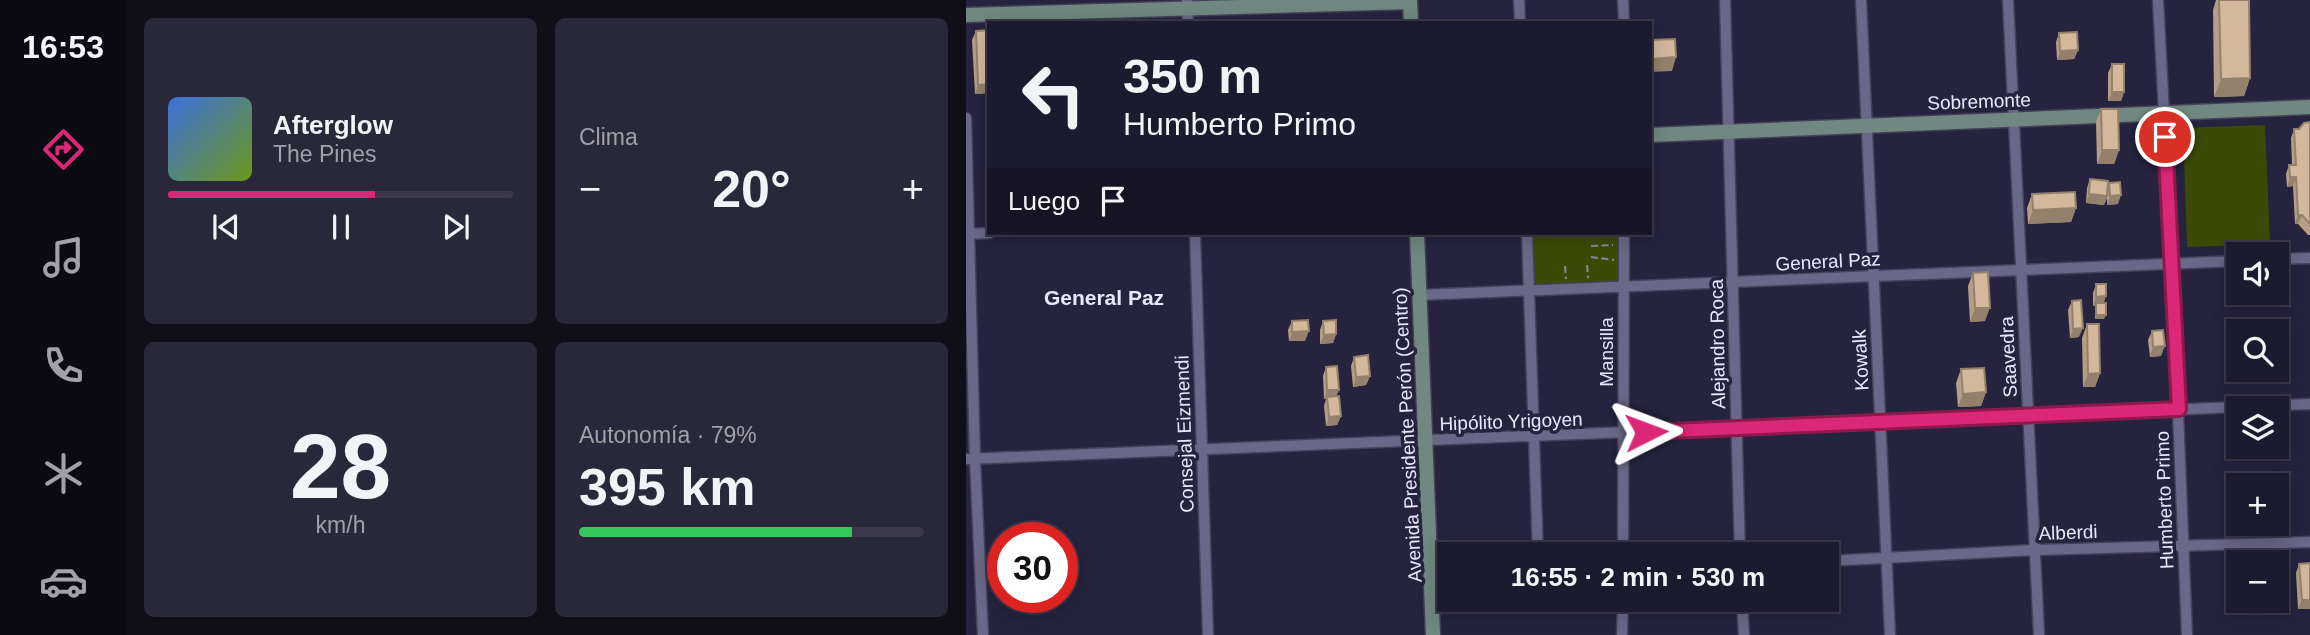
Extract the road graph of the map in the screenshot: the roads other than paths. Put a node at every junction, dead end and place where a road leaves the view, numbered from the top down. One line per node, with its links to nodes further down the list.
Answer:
1 (1125, 0): 10 (main road)
2 (1519, 0): 14 (street)
3 (1623, 0): 15 (street)
4 (1725, 0): 21 (street, Alejandro Roca)
5 (1861, 0): 20 (street, Kowalk)
6 (2008, 0): 19 (street, Saavedra)
7 (2158, 0): 17 (street, Humberto Primo)
8 (1410, 1): 9 (main road); 13 (main road)
9 (1187, 4): 12 (main road)
10 (966, 6)
11 (966, 15): 12 (main road)
12 (1075, 17)
13 (1411, 21)
14 (1520, 21)
15 (1624, 21)
16 (2310, 107): 17 (main road, Sobremonte)
17 (2164, 112): 19 (main road, Sobremonte); 32 (street, Humberto Primo)
18 (966, 118): 24 (street)
19 (2014, 119): 20 (main road, Sobremonte); 33 (street, Saavedra)
20 (1867, 125): 21 (main road, Sobremonte); 34 (street, Kowalk)
21 (1729, 132): 22 (main road, Sobremonte); 35 (street, Alejandro Roca)
22 (1652, 135)
23 (987, 233): 24 (street)
24 (967, 234): 48 (street)
25 (1195, 235): 47 (street, Consejal Eizmendi)
26 (1417, 235): 38 (main road, Avenida Presidente Perón (Centro))
27 (1527, 235): 37 (street)
28 (1624, 235): 36 (street, Mansilla)
29 (2310, 258): 30 (street)
30 (2289, 259)
31 (2226, 261): 32 (street, General Paz)
32 (2172, 263): 33 (street, General Paz); 40 (street, Humberto Primo)
33 (2021, 269): 34 (street, General Paz); 41 (street, Saavedra)
34 (1873, 276): 35 (street, General Paz); 42 (street, Kowalk)
35 (1733, 283): 36 (street, General Paz); 43 (street, Alejandro Roca)
36 (1624, 287): 37 (street, General Paz); 44 (street, Mansilla)
37 (1530, 291): 38 (street, General Paz); 45 (street)
38 (1420, 295): 46 (main road, Avenida Presidente Perón (Centro))
39 (2310, 404): 40 (street, Hipólito Yrigoyen)
40 (2179, 409): 41 (street, Hipólito Yrigoyen); 53 (street, Humberto Primo)
41 (2028, 416): 42 (street, Hipólito Yrigoyen); 54 (street, Saavedra)
42 (1880, 423): 43 (street, Hipólito Yrigoyen); 55 (street, Kowalk)
43 (1737, 428): 44 (street, Hipólito Yrigoyen); 51 (street, Alejandro Roca)
44 (1623, 434): 45 (street, Hipólito Yrigoyen); 50 (street, Mansilla)
45 (1534, 437): 46 (street, Hipólito Yrigoyen); 49 (street)
46 (1426, 442): 47 (street, Hipólito Yrigoyen); 57 (main road, Avenida Presidente Perón (Centro))
47 (1202, 448): 48 (street, Hipólito Yrigoyen); 62 (street, Consejal Eizmendi)
48 (971, 459): 61 (street)
49 (1538, 542)
50 (1623, 542)
51 (1740, 542)
52 (2310, 542): 53 (street, Alberdi)
53 (2183, 546): 54 (street, Alberdi); 68 (street, Humberto Primo)
54 (2035, 550): 55 (street, Alberdi); 67 (street, Saavedra)
55 (1888, 558): 56 (street, Alberdi); 66 (street, Kowalk)
56 (1839, 560)
57 (1433, 587): 58 (street); 63 (main road, Avenida Presidente Perón (Centro))
58 (1437, 587)
59 (1623, 612): 64 (street)
60 (1743, 612): 65 (street)
61 (983, 635)
62 (1208, 635)
63 (1433, 635)
64 (1622, 635)
65 (1744, 635)
66 (1890, 635)
67 (2039, 635)
68 (2187, 635)

